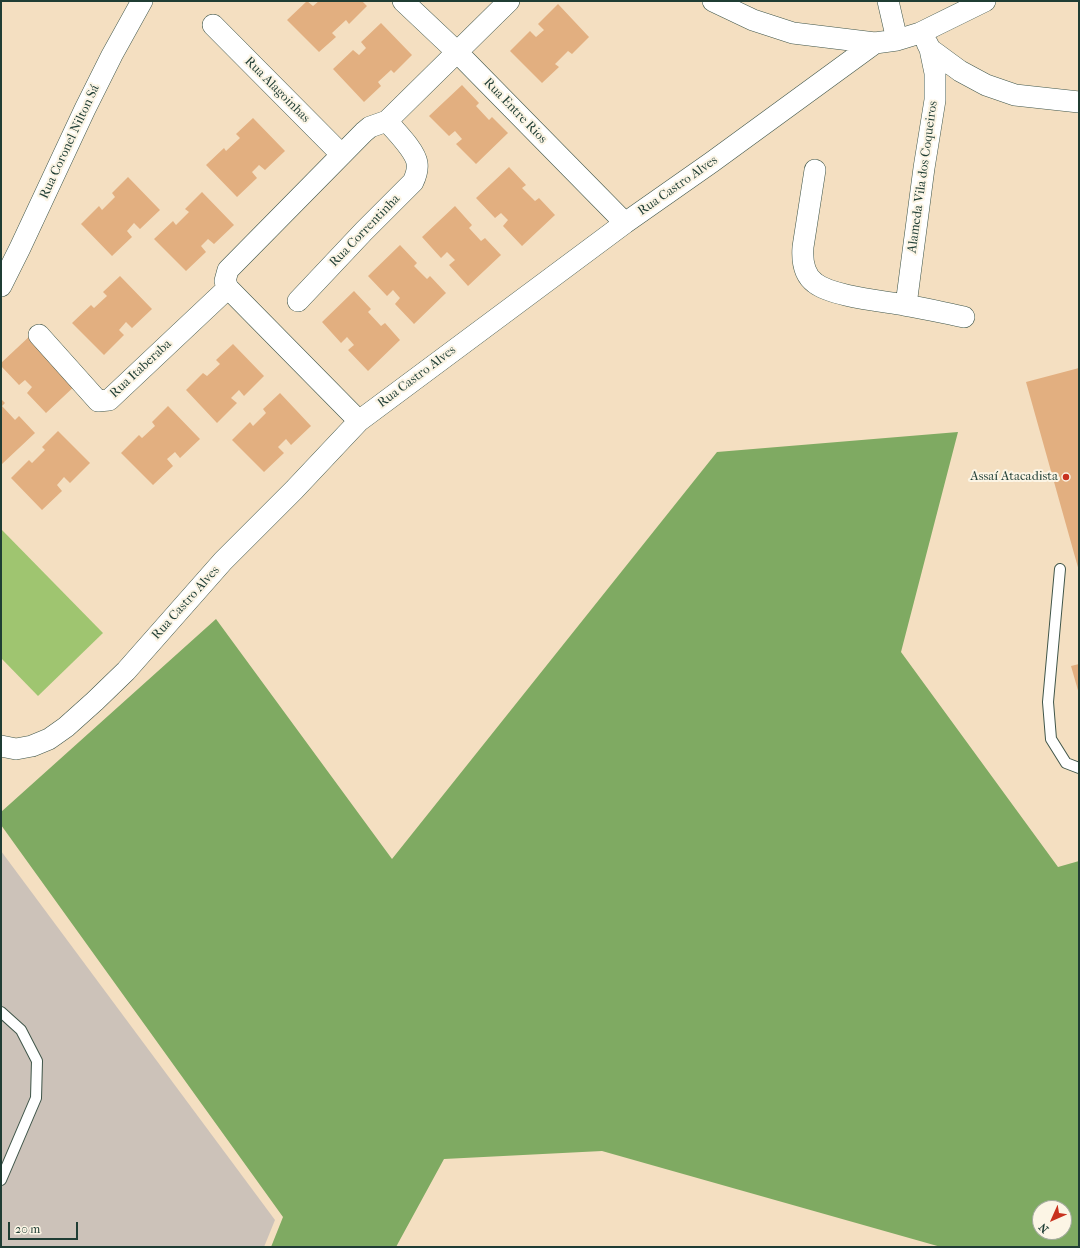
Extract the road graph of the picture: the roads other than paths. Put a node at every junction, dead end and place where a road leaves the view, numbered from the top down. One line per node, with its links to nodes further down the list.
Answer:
1 (142, 1): 17 (street, Rua Coronel Nilton Sá)
2 (402, 1): 11 (street, Rua Entre Rios)
3 (509, 1): 11 (street)
4 (713, 1): 10 (street)
5 (888, 1): 8 (street)
6 (985, 1): 9 (street)
7 (213, 26): 14 (street, Rua Alagoinhas)
8 (897, 40): 9 (street); 10 (street)
9 (925, 41): 12 (street); 20 (street, Alameda Vila dos Coqueiros)
10 (875, 43): 16 (street, Rua Castro Alves)
11 (457, 52): 13 (street); 16 (street, Rua Entre Rios)
12 (1079, 102)
13 (387, 121): 14 (street); 19 (street, Rua Correntinha)
14 (341, 154): 18 (street)
15 (815, 170): 20 (street)
16 (625, 223): 23 (street, Rua Castro Alves)
17 (1, 286)
18 (228, 288): 22 (street, Rua Itaberaba); 23 (street)
19 (298, 301)
20 (906, 305): 21 (street)
21 (964, 317)
22 (39, 335)
23 (359, 421): 25 (street, Rua Castro Alves)
24 (1060, 569): 26 (lane)
25 (1, 746)
26 (1079, 768)
27 (1, 1012): 28 (lane)
28 (1, 1180)

